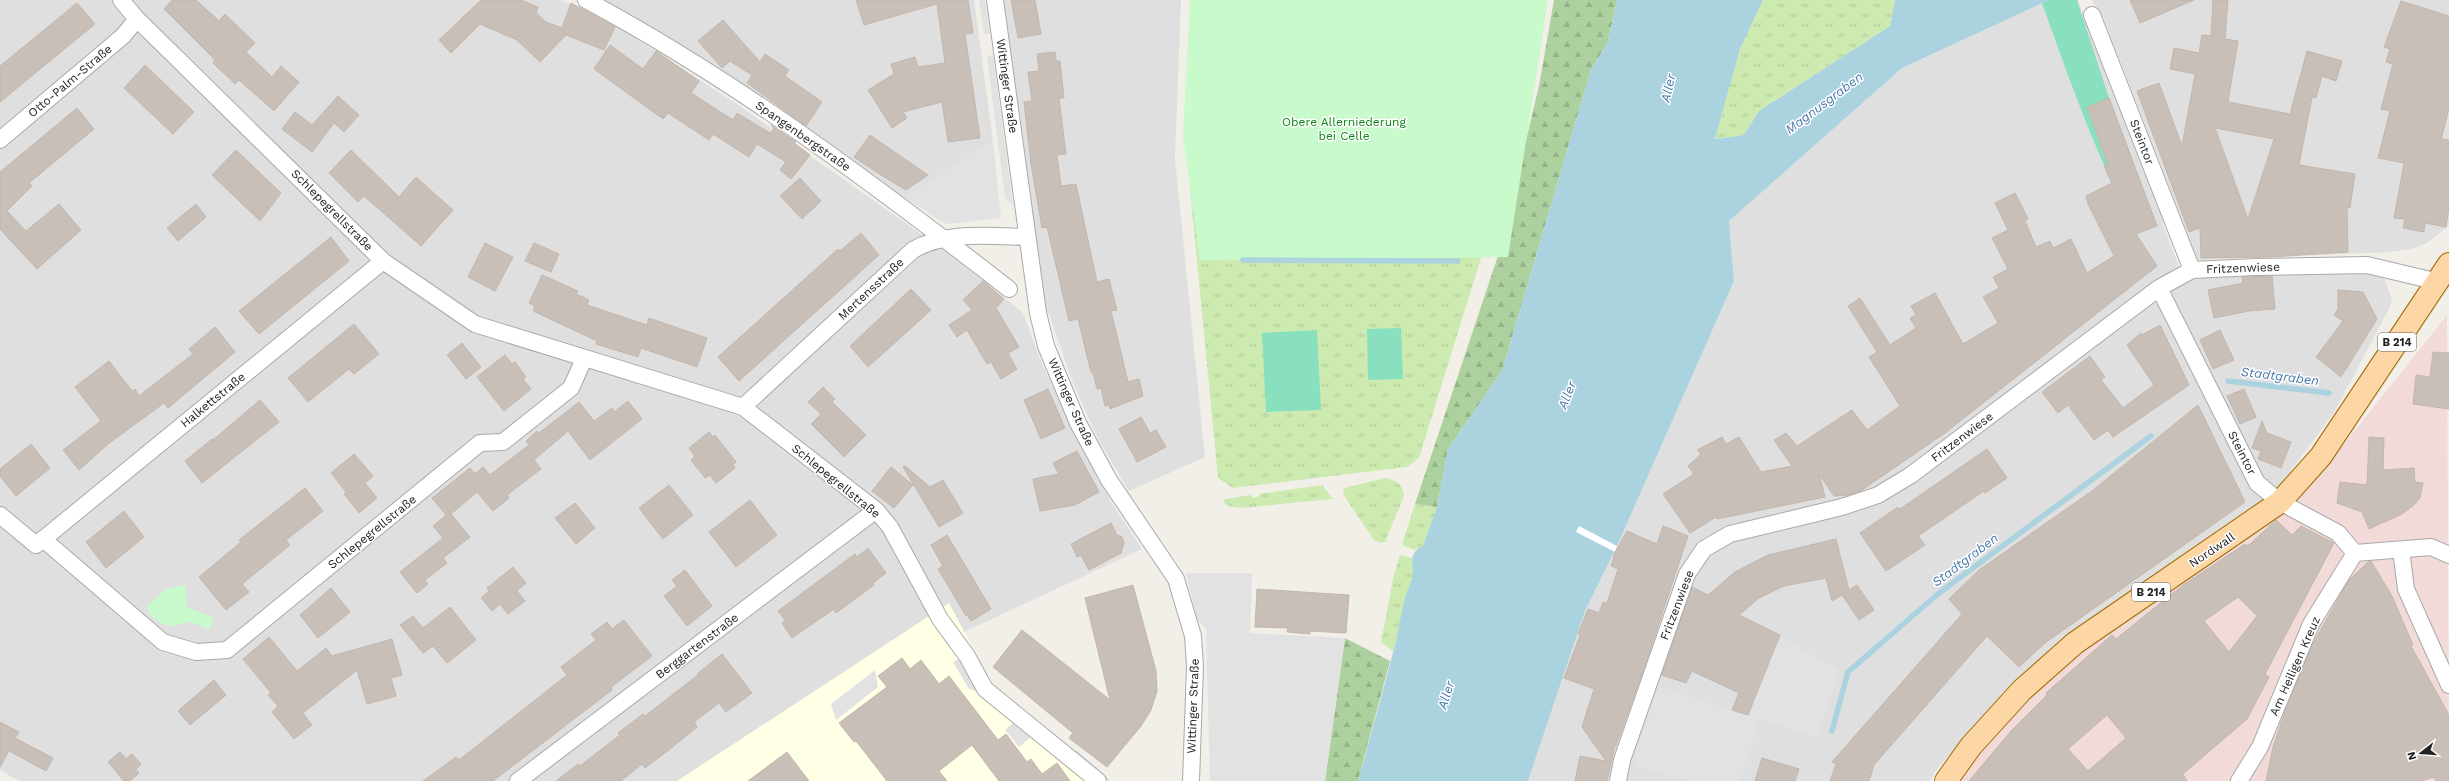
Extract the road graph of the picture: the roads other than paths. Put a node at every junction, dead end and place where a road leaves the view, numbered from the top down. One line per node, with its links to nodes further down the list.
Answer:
1 (121, 0): 5 (street, Schlepegrellstraße)
2 (586, 0): 8 (street, Spangenbergstraße)
3 (995, 0): 7 (street, Wittinger Straße)
4 (2092, 15): 11 (street, Steintor)
5 (137, 19): 6 (street, Otto-Palm-Straße); 9 (street, Schlepegrellstraße)
6 (0, 140)
7 (1027, 237): 8 (street, Mertensstraße); 28 (street, Wittinger Straße)
8 (943, 238): 14 (street, Spangenbergstraße); 16 (street, Mertensstraße)
9 (383, 261): 15 (street, Schlepegrellstraße); 20 (street, Halkettstraße)
10 (2449, 264): 12 (main road, B 214)
11 (2192, 270): 12 (street, Fritzenwiese); 13 (street, Fritzenwiese)
12 (2439, 282): 17 (main road, Nordwall / B 214)
13 (2159, 288): 17 (street, Steintor); 25 (street, Fritzenwiese)
14 (1009, 289)
15 (584, 359): 16 (street, Schlepegrellstraße); 20 (street, Schlepegrellstraße)
16 (743, 407): 18 (street, Schlepegrellstraße)
17 (2280, 502): 22 (street, Steintor); 29 (main road, Nordwall / B 214)
18 (876, 510): 26 (street, Berggartenstraße); 27 (street, Schlepegrellstraße)
19 (0, 515): 20 (street)
20 (43, 539)
21 (2401, 550): 22 (street); 23 (street); 24 (street)
22 (2354, 552): 30 (street, Am Heiligen Kreuz)
23 (2449, 555)
24 (2449, 685)
25 (1622, 780)
26 (518, 781)
27 (1098, 781)
28 (1191, 781)
29 (1946, 781)
30 (2239, 781)

